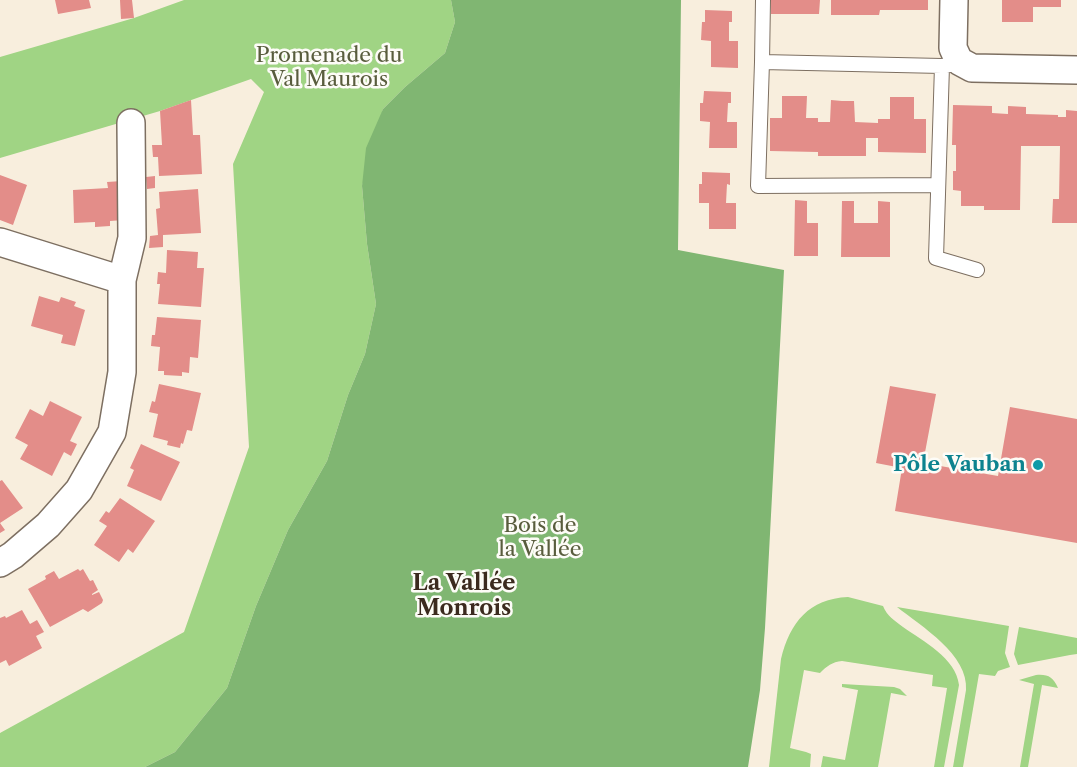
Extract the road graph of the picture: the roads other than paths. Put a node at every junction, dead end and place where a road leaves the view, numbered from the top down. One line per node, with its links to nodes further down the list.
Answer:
1 (763, 0): 3 (lane)
2 (954, 0): 4 (street)
3 (762, 62): 4 (lane); 7 (lane)
4 (950, 63): 5 (street); 7 (lane)
5 (1077, 70)
6 (131, 123): 10 (street)
7 (938, 185): 9 (lane)
8 (0, 243): 10 (street)
9 (977, 270)
10 (122, 280): 11 (street)
11 (0, 563)

